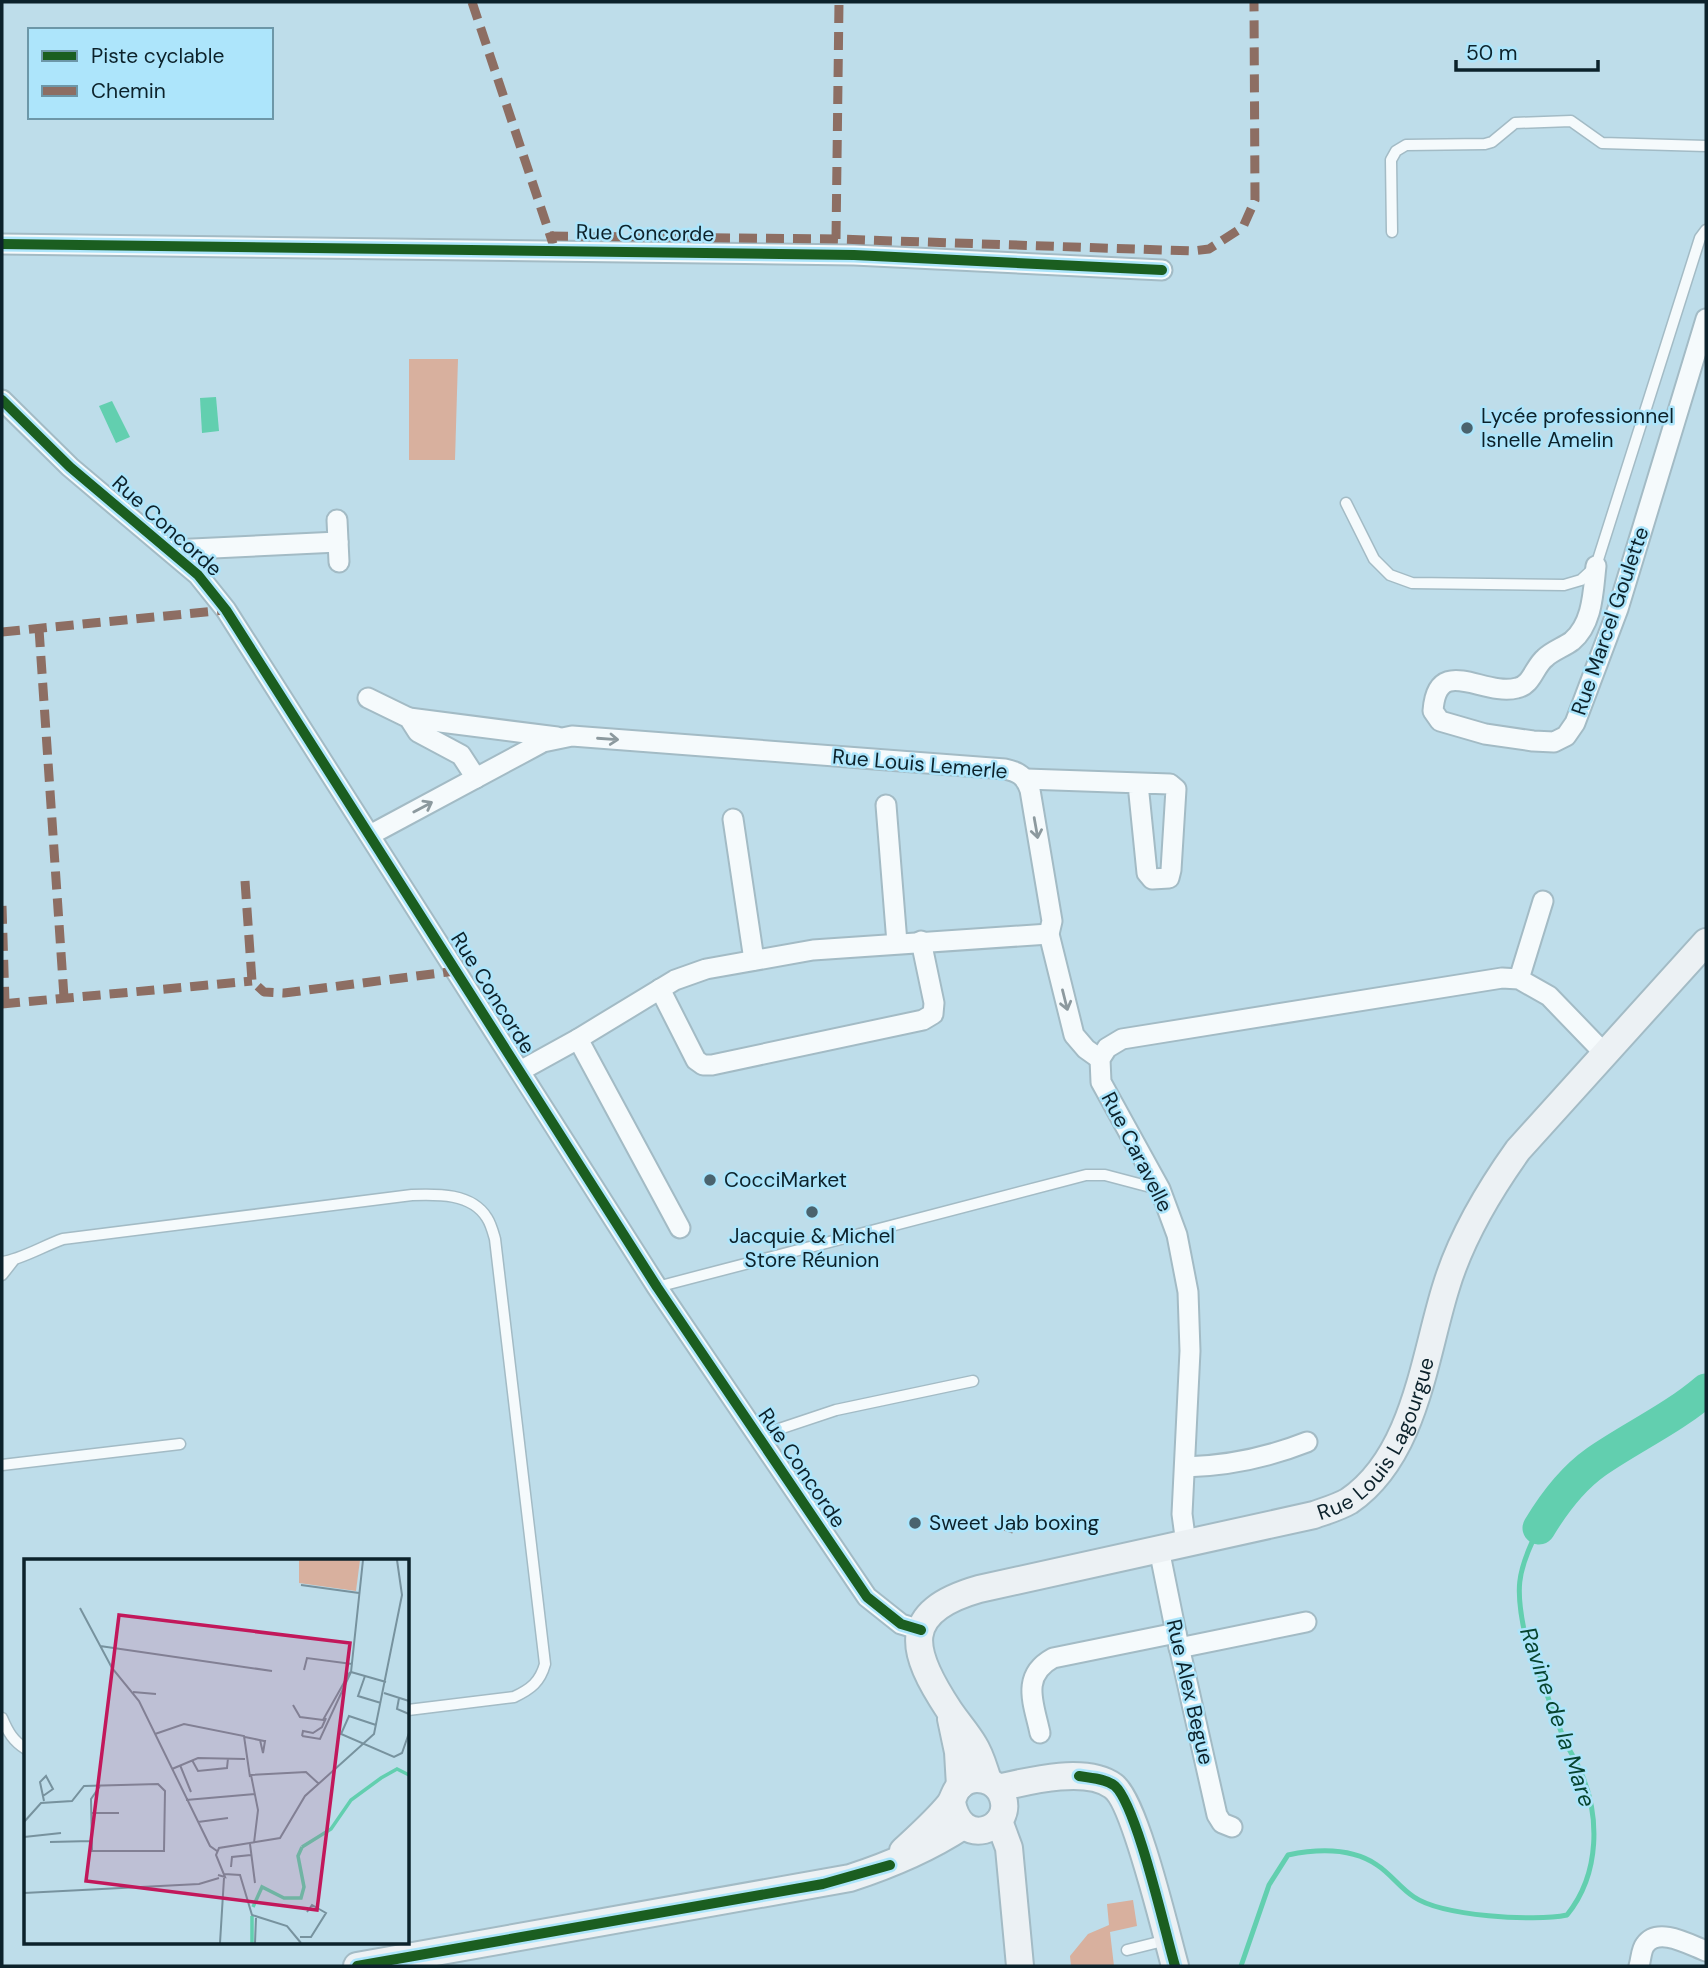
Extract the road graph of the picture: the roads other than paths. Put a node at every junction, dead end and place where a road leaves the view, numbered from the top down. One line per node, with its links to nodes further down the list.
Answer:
1 (1706, 146): 3 (lane)
2 (1706, 230): 13 (lane)
3 (1392, 232)
4 (2, 244): 5 (street, Rue Concorde)
5 (1162, 270)
6 (1706, 318): 13 (street, Rue Marcel Goulette)
7 (2, 400): 11 (street, Rue Concorde)
8 (1346, 503): 13 (lane)
9 (337, 520): 10 (street)
10 (338, 541): 11 (street); 12 (street)
11 (171, 550): 22 (street, Rue Concorde)
12 (339, 562)
13 (1596, 566)
14 (368, 698): 15 (street, Rue Louis Lemerle)
15 (409, 718): 16 (street, Rue Louis Lemerle); 17 (street, Rue Louis Lemerle)
16 (558, 738): 17 (street, Rue Louis Lemerle); 18 (street, Rue Louis Lemerle, one-way to 18)
17 (476, 778): 22 (street, Rue Louis Lemerle, one-way to 17)
18 (1026, 779): 19 (street); 24 (street, Rue Louis Lemerle, one-way to 24)
19 (1138, 784): 19 (street)
20 (886, 805): 27 (street)
21 (733, 819): 28 (street)
22 (370, 835): 34 (street, Rue Concorde)
23 (1543, 901): 29 (street)
24 (1049, 934): 25 (street); 33 (street, Rue Louis Lemerle, one-way to 33)
25 (921, 941): 27 (street); 30 (street)
26 (1706, 942): 32 (main road, Rue Louis Lagourgue)
27 (897, 943): 28 (street)
28 (754, 960): 30 (street)
29 (1519, 979): 32 (street); 33 (street)
30 (660, 989): 31 (street)
31 (578, 1039): 34 (street); 36 (street)
32 (1604, 1053): 46 (main road, Rue Louis Lagourgue)
33 (1100, 1059): 35 (street, Rue Caravelle)
34 (520, 1071): 39 (street, Rue Concorde)
35 (1160, 1189): 39 (lane); 45 (street, Rue Caravelle)
36 (680, 1228)
37 (7, 1261): 38 (lane); 51 (lane)
38 (2, 1275)
39 (657, 1287): 41 (street, Rue Concorde)
40 (973, 1381): 41 (lane)
41 (758, 1436): 49 (street, Rue Concorde)
42 (1307, 1442): 45 (street)
43 (180, 1444): 44 (lane)
44 (2, 1465)
45 (1185, 1467): 46 (street, Rue Caravelle)
46 (1186, 1544): 47 (main road, Rue Louis Lagourgue)
47 (1159, 1549): 49 (main road, Rue Louis Lagourgue); 50 (street, Rue Alex Begue)
48 (1307, 1622): 50 (street)
49 (921, 1630): 52 (main road)
50 (1177, 1640): 54 (street); 58 (street, Rue Alex Begue)
51 (410, 1710)
52 (949, 1710): 56 (main road); 57 (main road)
53 (2, 1718): 55 (lane)
54 (1040, 1733)
55 (24, 1748)
56 (956, 1794): 57 (main road); 59 (main road); 60 (main road)
57 (997, 1800): 59 (main road); 61 (main road); 62 (main road)
58 (1232, 1827)
59 (967, 1828): 60 (main road); 61 (main road)
60 (890, 1865): 65 (main road)
61 (1013, 1897): 66 (main road)
62 (1168, 1940): 63 (lane); 67 (main road)
63 (1127, 1950)
64 (1706, 1951): 68 (street)
65 (357, 1966)
66 (1020, 1966)
67 (1175, 1966)
68 (1639, 1966)

